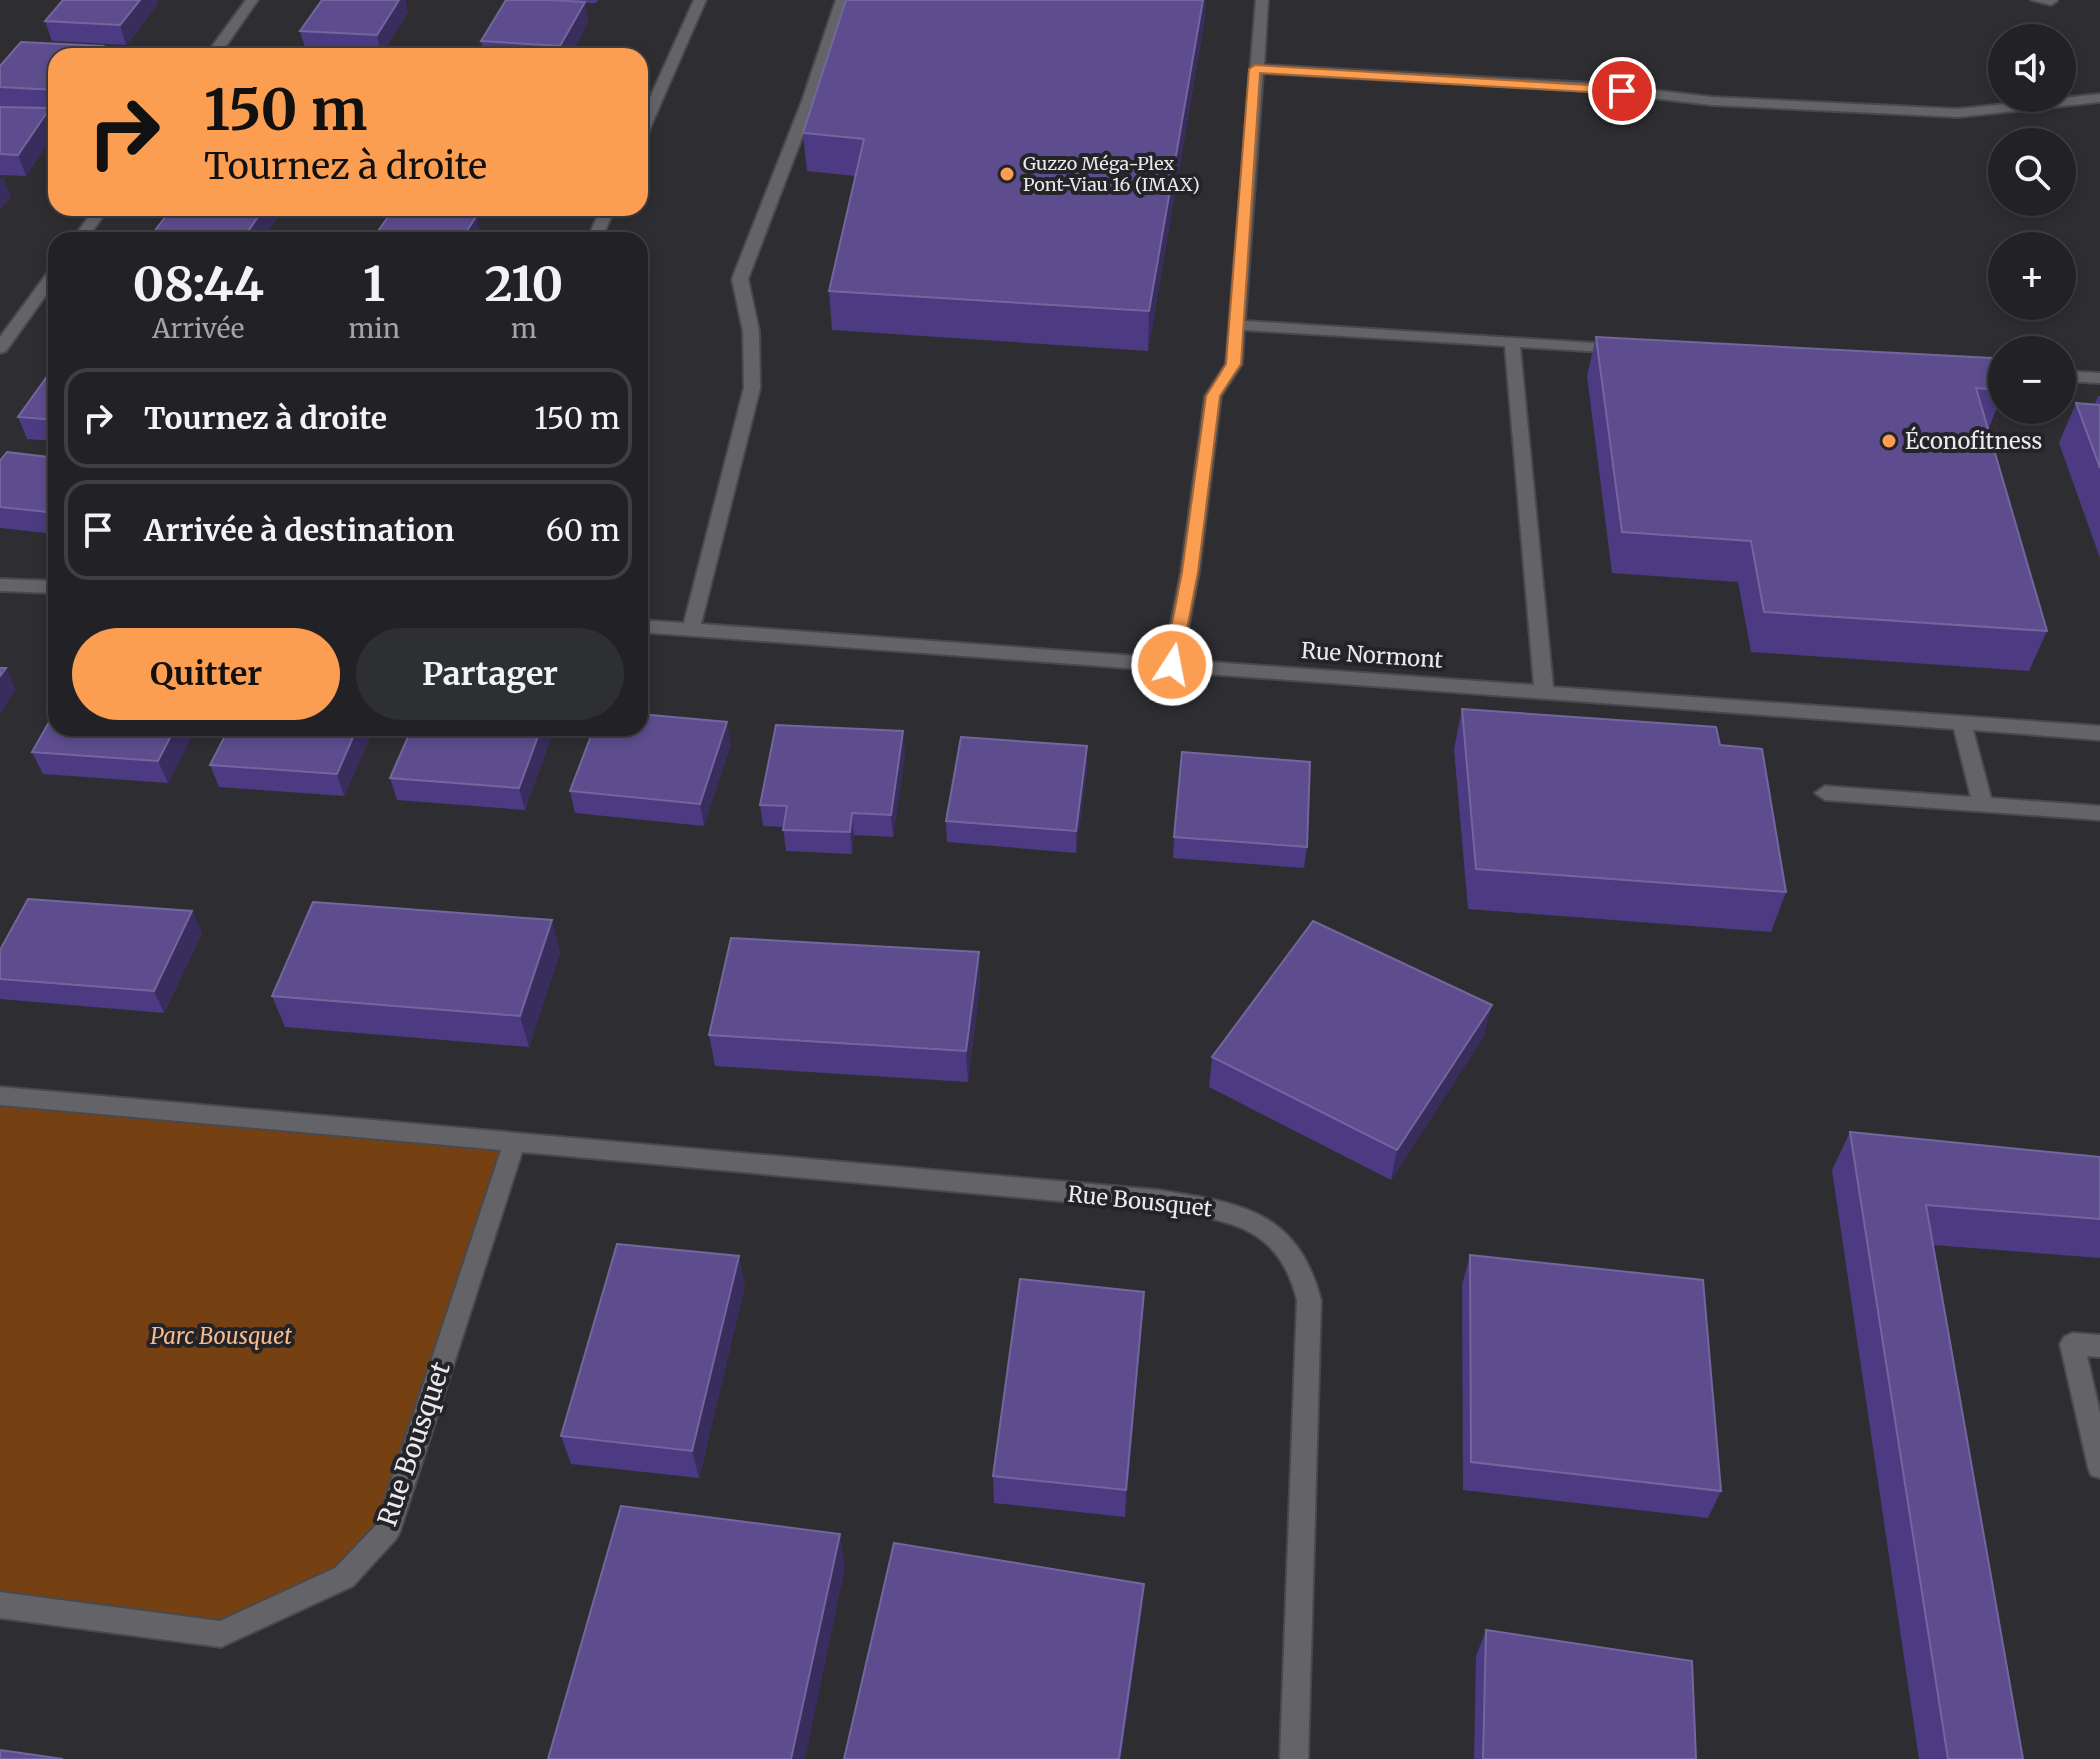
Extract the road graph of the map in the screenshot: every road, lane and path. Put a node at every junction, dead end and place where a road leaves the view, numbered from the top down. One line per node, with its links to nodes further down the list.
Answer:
1 (252, 0): 7 (street)
2 (700, 0): 10 (street)
3 (842, 0): 21 (street)
4 (1262, 0): 8 (street)
5 (2037, 0): 6 (street)
6 (2051, 1)
7 (218, 48)
8 (1255, 69): 9 (street); 12 (street)
9 (2100, 98)
10 (648, 117)
11 (48, 282): 14 (street)
12 (1235, 325): 13 (street); 22 (street)
13 (1512, 341): 15 (street); 23 (street)
14 (0, 348)
15 (1644, 350)
16 (2076, 377): 17 (street)
17 (2100, 378)
18 (0, 585): 19 (street)
19 (48, 587)
20 (648, 626): 21 (street, Rue Normont)
21 (691, 629): 22 (street, Rue Normont)
22 (1172, 665): 23 (street, Rue Normont)
23 (1544, 692): 24 (street, Rue Normont)
24 (1962, 723): 25 (street, Rue Normont); 27 (street)
25 (2100, 733)
26 (1825, 793): 27 (street)
27 (1983, 805): 28 (street)
28 (2100, 813)
29 (0, 1096): 30 (street, Rue Bousquet)
30 (515, 1141): 33 (street, Rue Bousquet); 34 (street, Rue Bousquet)
31 (2100, 1346): 32 (street)
32 (2100, 1467)
33 (0, 1605)
34 (1294, 1759)

